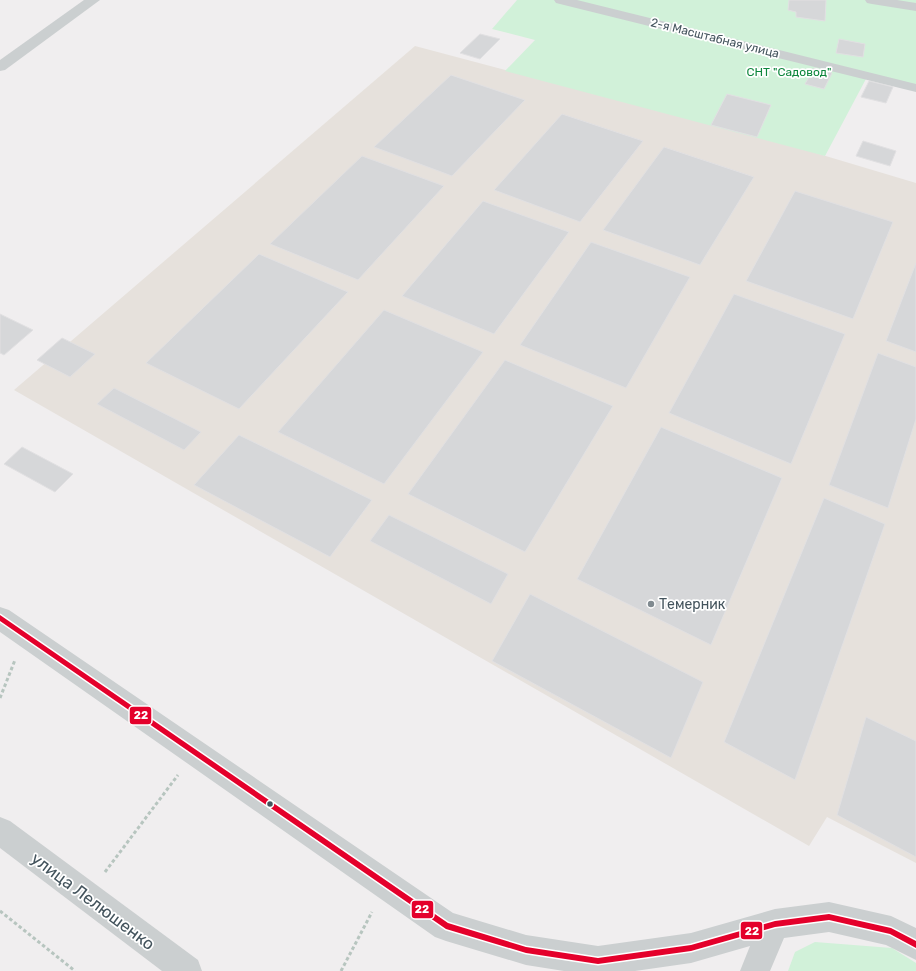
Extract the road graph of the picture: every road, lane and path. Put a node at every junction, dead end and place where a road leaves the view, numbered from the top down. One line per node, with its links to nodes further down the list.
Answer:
1 (93, 0): 5 (street)
2 (560, 0): 6 (street, 2-я Масштабная улица)
3 (872, 0): 4 (street)
4 (916, 7)
5 (0, 67)
6 (916, 88)
7 (0, 618): 8 (street)
8 (24, 635): 9 (path); 10 (street)
9 (0, 698)
10 (195, 753): 12 (street); 13 (path)
11 (0, 831): 13 (street, улица Лелюшенко)
12 (386, 885): 15 (street); 19 (path)
13 (87, 895): 18 (street, улица Лелюшенко)
14 (0, 911): 17 (path)
15 (775, 924): 16 (street); 20 (street)
16 (916, 945)
17 (75, 971)
18 (186, 971)
19 (340, 971)
20 (755, 971)

